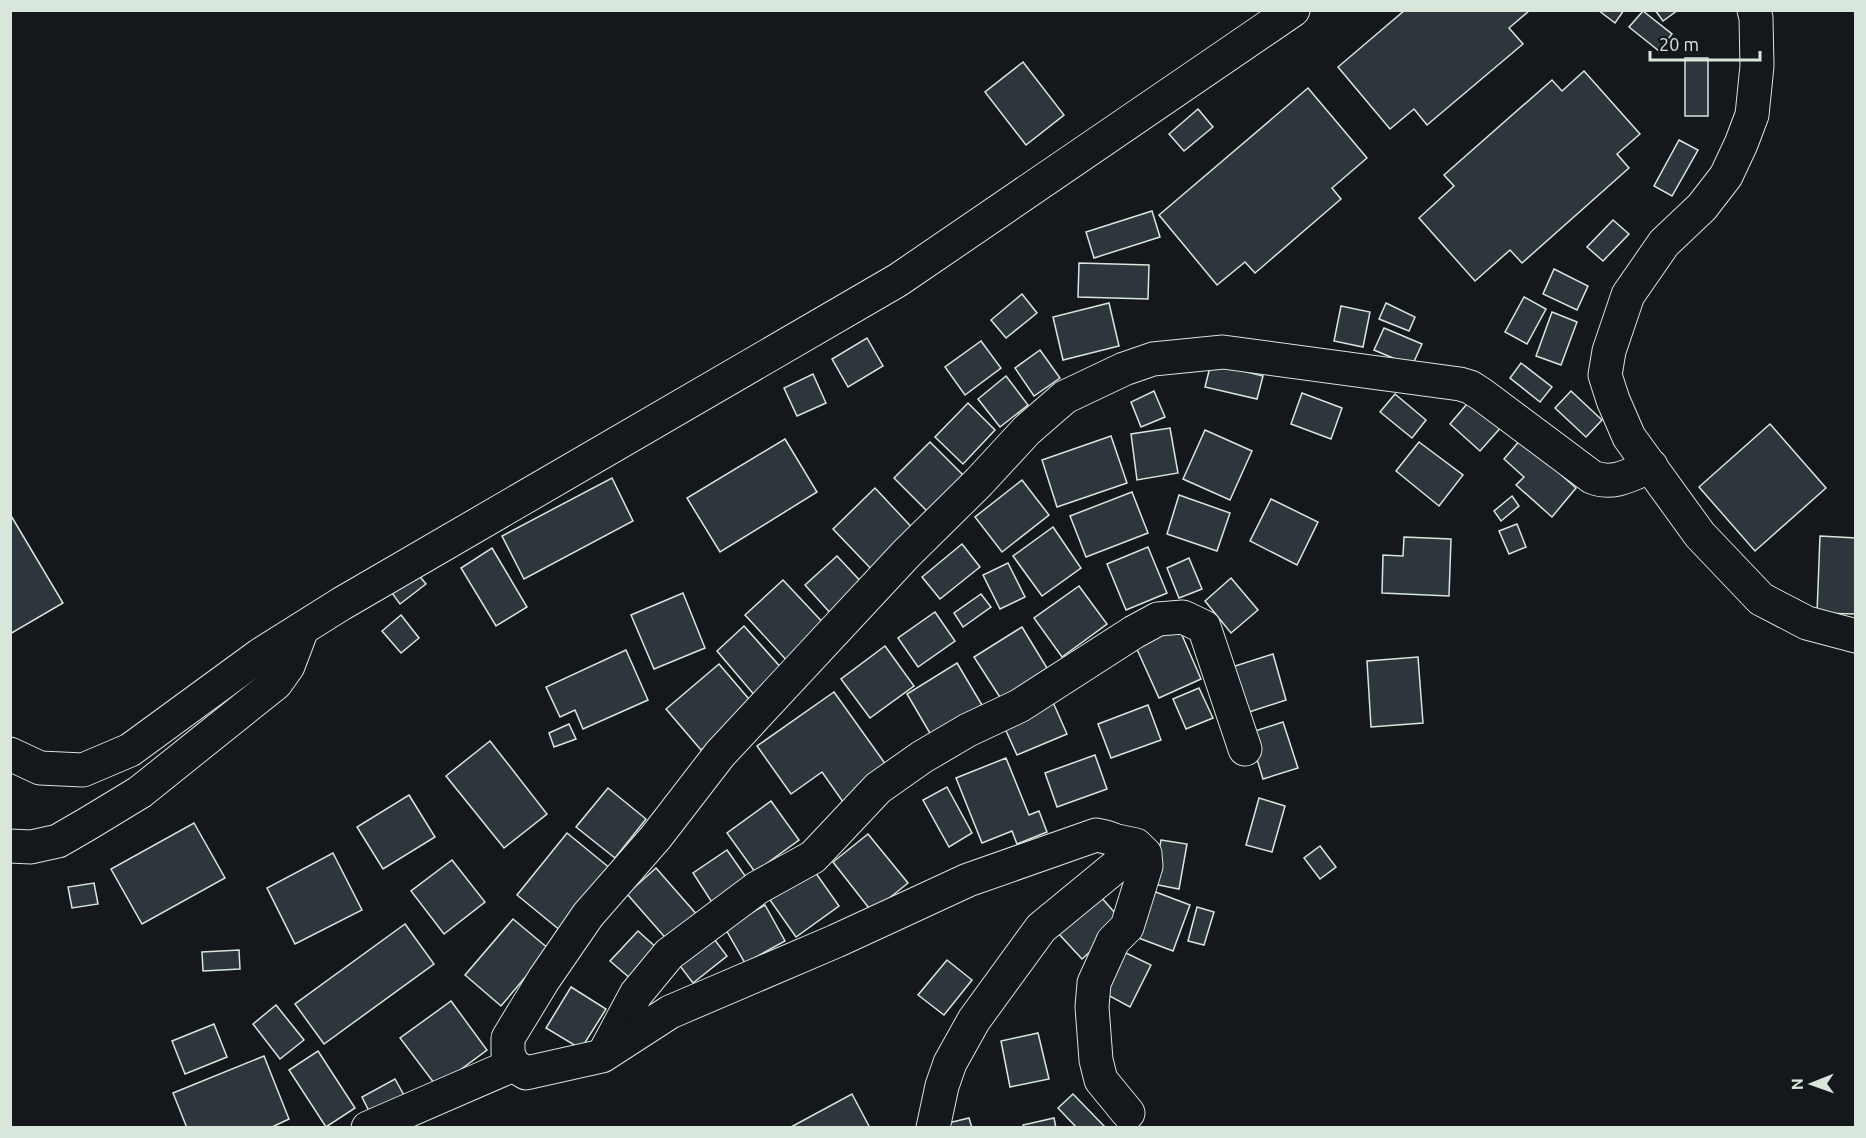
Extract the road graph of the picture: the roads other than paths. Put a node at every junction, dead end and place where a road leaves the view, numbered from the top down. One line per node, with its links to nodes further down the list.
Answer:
1 (1293, 10): 4 (street)
2 (1754, 10): 3 (street)
3 (1651, 466): 5 (street); 11 (street)
4 (302, 629): 7 (street); 9 (street)
5 (1856, 636)
6 (1245, 749): 10 (street)
7 (10, 754)
8 (1117, 841): 10 (street); 12 (street); 14 (street)
9 (10, 846)
10 (602, 1056): 11 (street)
11 (513, 1065): 13 (street)
12 (1128, 1113)
13 (368, 1128)
14 (933, 1128)

